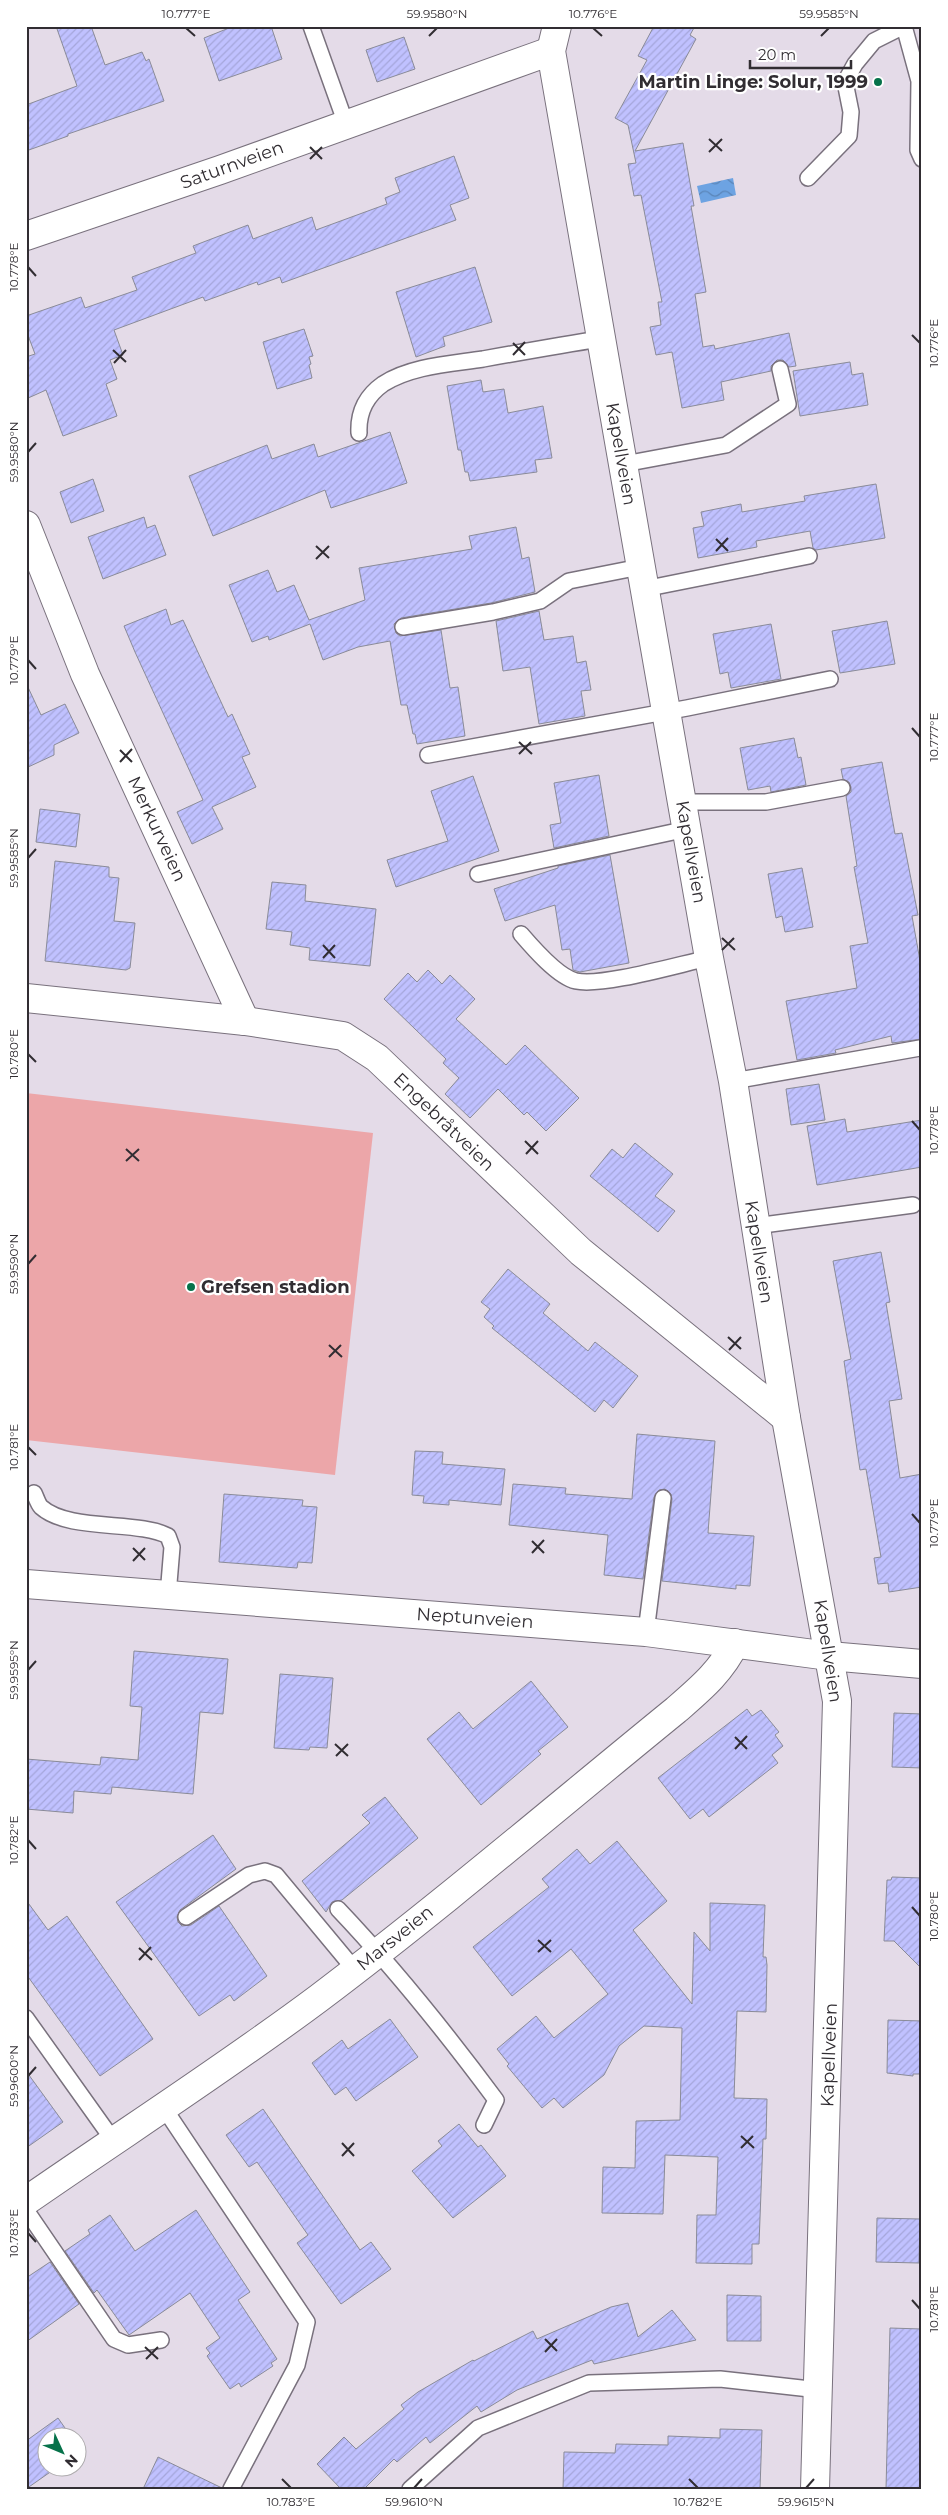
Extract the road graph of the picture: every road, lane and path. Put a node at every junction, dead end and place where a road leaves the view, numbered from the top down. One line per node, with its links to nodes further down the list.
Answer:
1 (311, 26): 4 (lane)
2 (904, 26): 5 (lane); 6 (lane)
3 (554, 39): 4 (street, Saturnveien); 8 (street, Kapellveien)
4 (346, 124): 7 (street, Saturnveien)
5 (922, 159)
6 (808, 178)
7 (26, 236)
8 (600, 339): 10 (lane); 11 (street, Kapellveien)
9 (780, 369): 11 (lane)
10 (359, 433)
11 (624, 464): 14 (street, Kapellveien)
12 (26, 525): 26 (street, Merkurveien)
13 (809, 556): 14 (lane)
14 (642, 578): 15 (lane); 17 (street, Kapellveien)
15 (403, 627)
16 (830, 679): 17 (lane)
17 (667, 711): 18 (lane); 20 (street, Kapellveien)
18 (428, 755)
19 (842, 788): 20 (lane)
20 (682, 802): 21 (street, Kapellveien)
21 (687, 829): 22 (lane); 24 (street, Kapellveien)
22 (478, 874)
23 (521, 934): 24 (lane)
24 (709, 958): 28 (street, Kapellveien)
25 (26, 998): 26 (street, Engebråtveien)
26 (245, 1021): 31 (street, Engebråtveien)
27 (920, 1048): 28 (lane)
28 (733, 1081): 30 (street, Kapellveien)
29 (913, 1205): 30 (lane)
30 (755, 1226): 31 (street, Kapellveien)
31 (786, 1418): 38 (street, Kapellveien)
32 (34, 1493): 35 (lane)
33 (663, 1498): 36 (lane)
34 (26, 1584): 35 (street, Neptunveien)
35 (168, 1595): 36 (street, Neptunveien)
36 (646, 1632): 37 (street, Neptunveien)
37 (735, 1643): 38 (street, Neptunveien); 42 (street, Marsveien)
38 (829, 1656): 39 (street, Neptunveien); 51 (street, Kapellveien)
39 (922, 1664)
40 (338, 1909): 42 (lane)
41 (186, 1917): 43 (lane)
42 (377, 1952): 43 (street, Marsveien); 46 (lane)
43 (355, 1970): 45 (street, Marsveien)
44 (26, 2018): 47 (lane)
45 (164, 2108): 47 (street, Marsveien); 52 (lane)
46 (484, 2125)
47 (113, 2140): 48 (street, Marsveien)
48 (26, 2201)
49 (26, 2210): 50 (lane)
50 (161, 2340)
51 (820, 2390): 53 (lane); 54 (street, Kapellveien)
52 (231, 2489)
53 (410, 2489)
54 (815, 2489)

